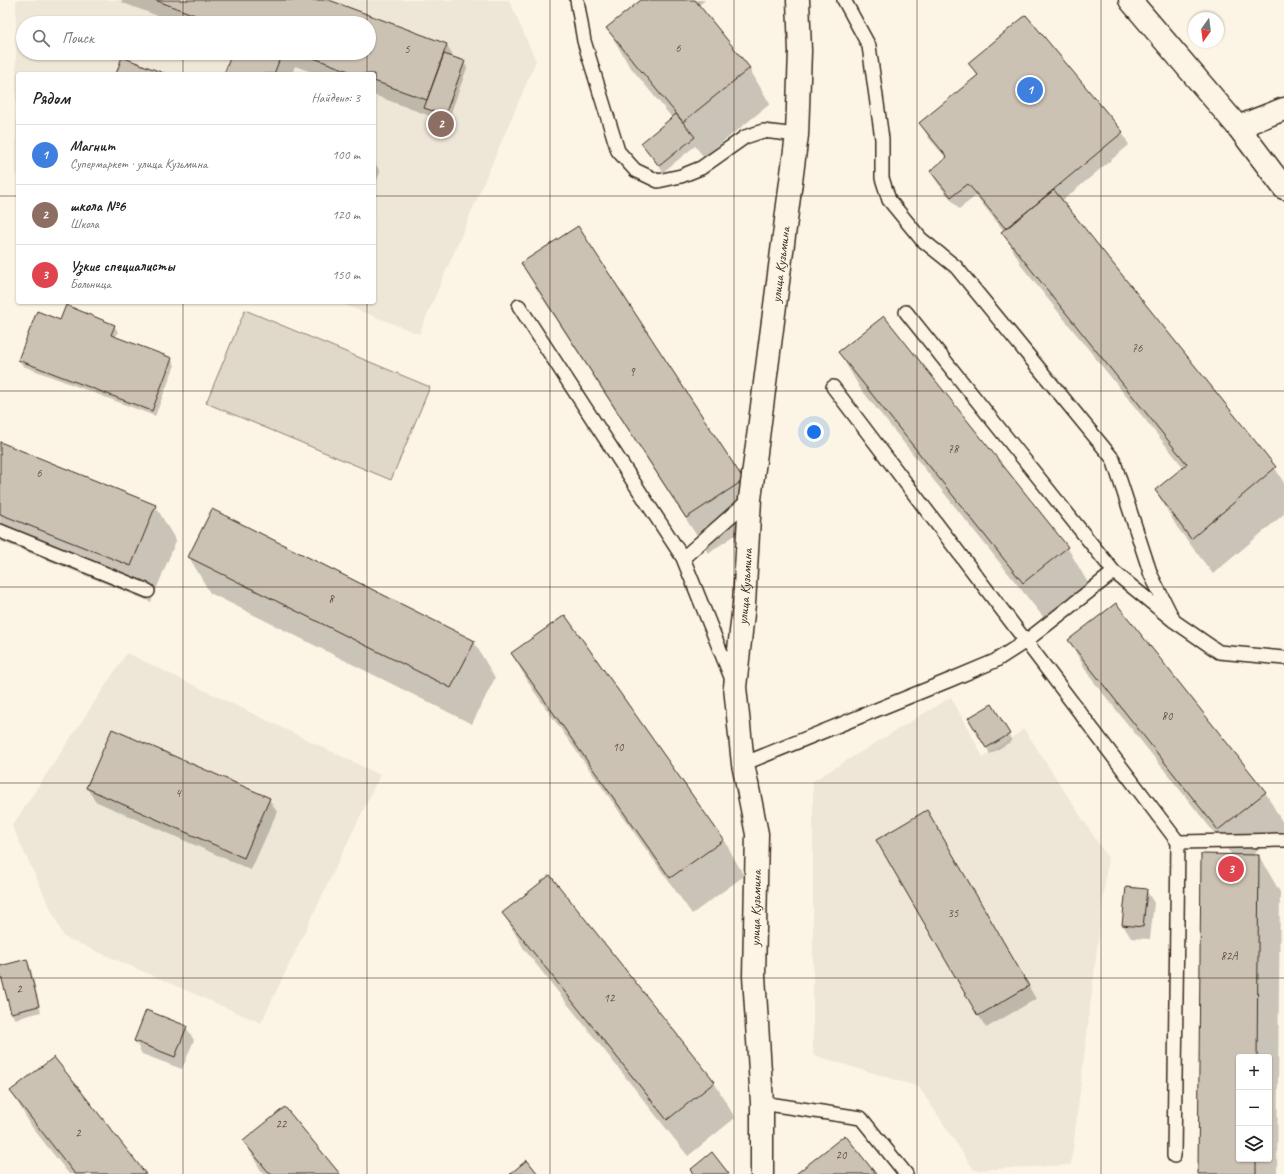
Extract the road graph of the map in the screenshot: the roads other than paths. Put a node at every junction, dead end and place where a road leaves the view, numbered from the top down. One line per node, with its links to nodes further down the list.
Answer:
1 (577, 0): 7 (lane)
2 (798, 0): 7 (street, улица Кузьмина)
3 (844, 0): 17 (lane)
4 (1130, 0): 6 (street)
5 (1284, 109): 6 (street)
6 (1238, 127): 8 (street)
7 (797, 135): 12 (street, улица Кузьмина)
8 (1284, 188)
9 (519, 306): 14 (lane)
10 (906, 312): 15 (lane)
11 (833, 387): 18 (lane)
12 (750, 499): 14 (lane); 20 (street, улица Кузьмина)
13 (0, 531): 16 (lane)
14 (683, 558): 20 (lane)
15 (1114, 572): 17 (lane); 18 (lane)
16 (148, 591)
17 (1174, 620): 19 (lane)
18 (1026, 641): 21 (lane); 23 (lane)
19 (1284, 658)
20 (735, 686): 21 (street, улица Кузьмина)
21 (743, 764): 24 (street, улица Кузьмина)
22 (1284, 840): 23 (lane)
23 (1178, 842): 25 (lane)
24 (762, 1103): 26 (street, улица Кузьмина); 27 (lane)
25 (1174, 1156)
26 (762, 1174)
27 (906, 1174)

